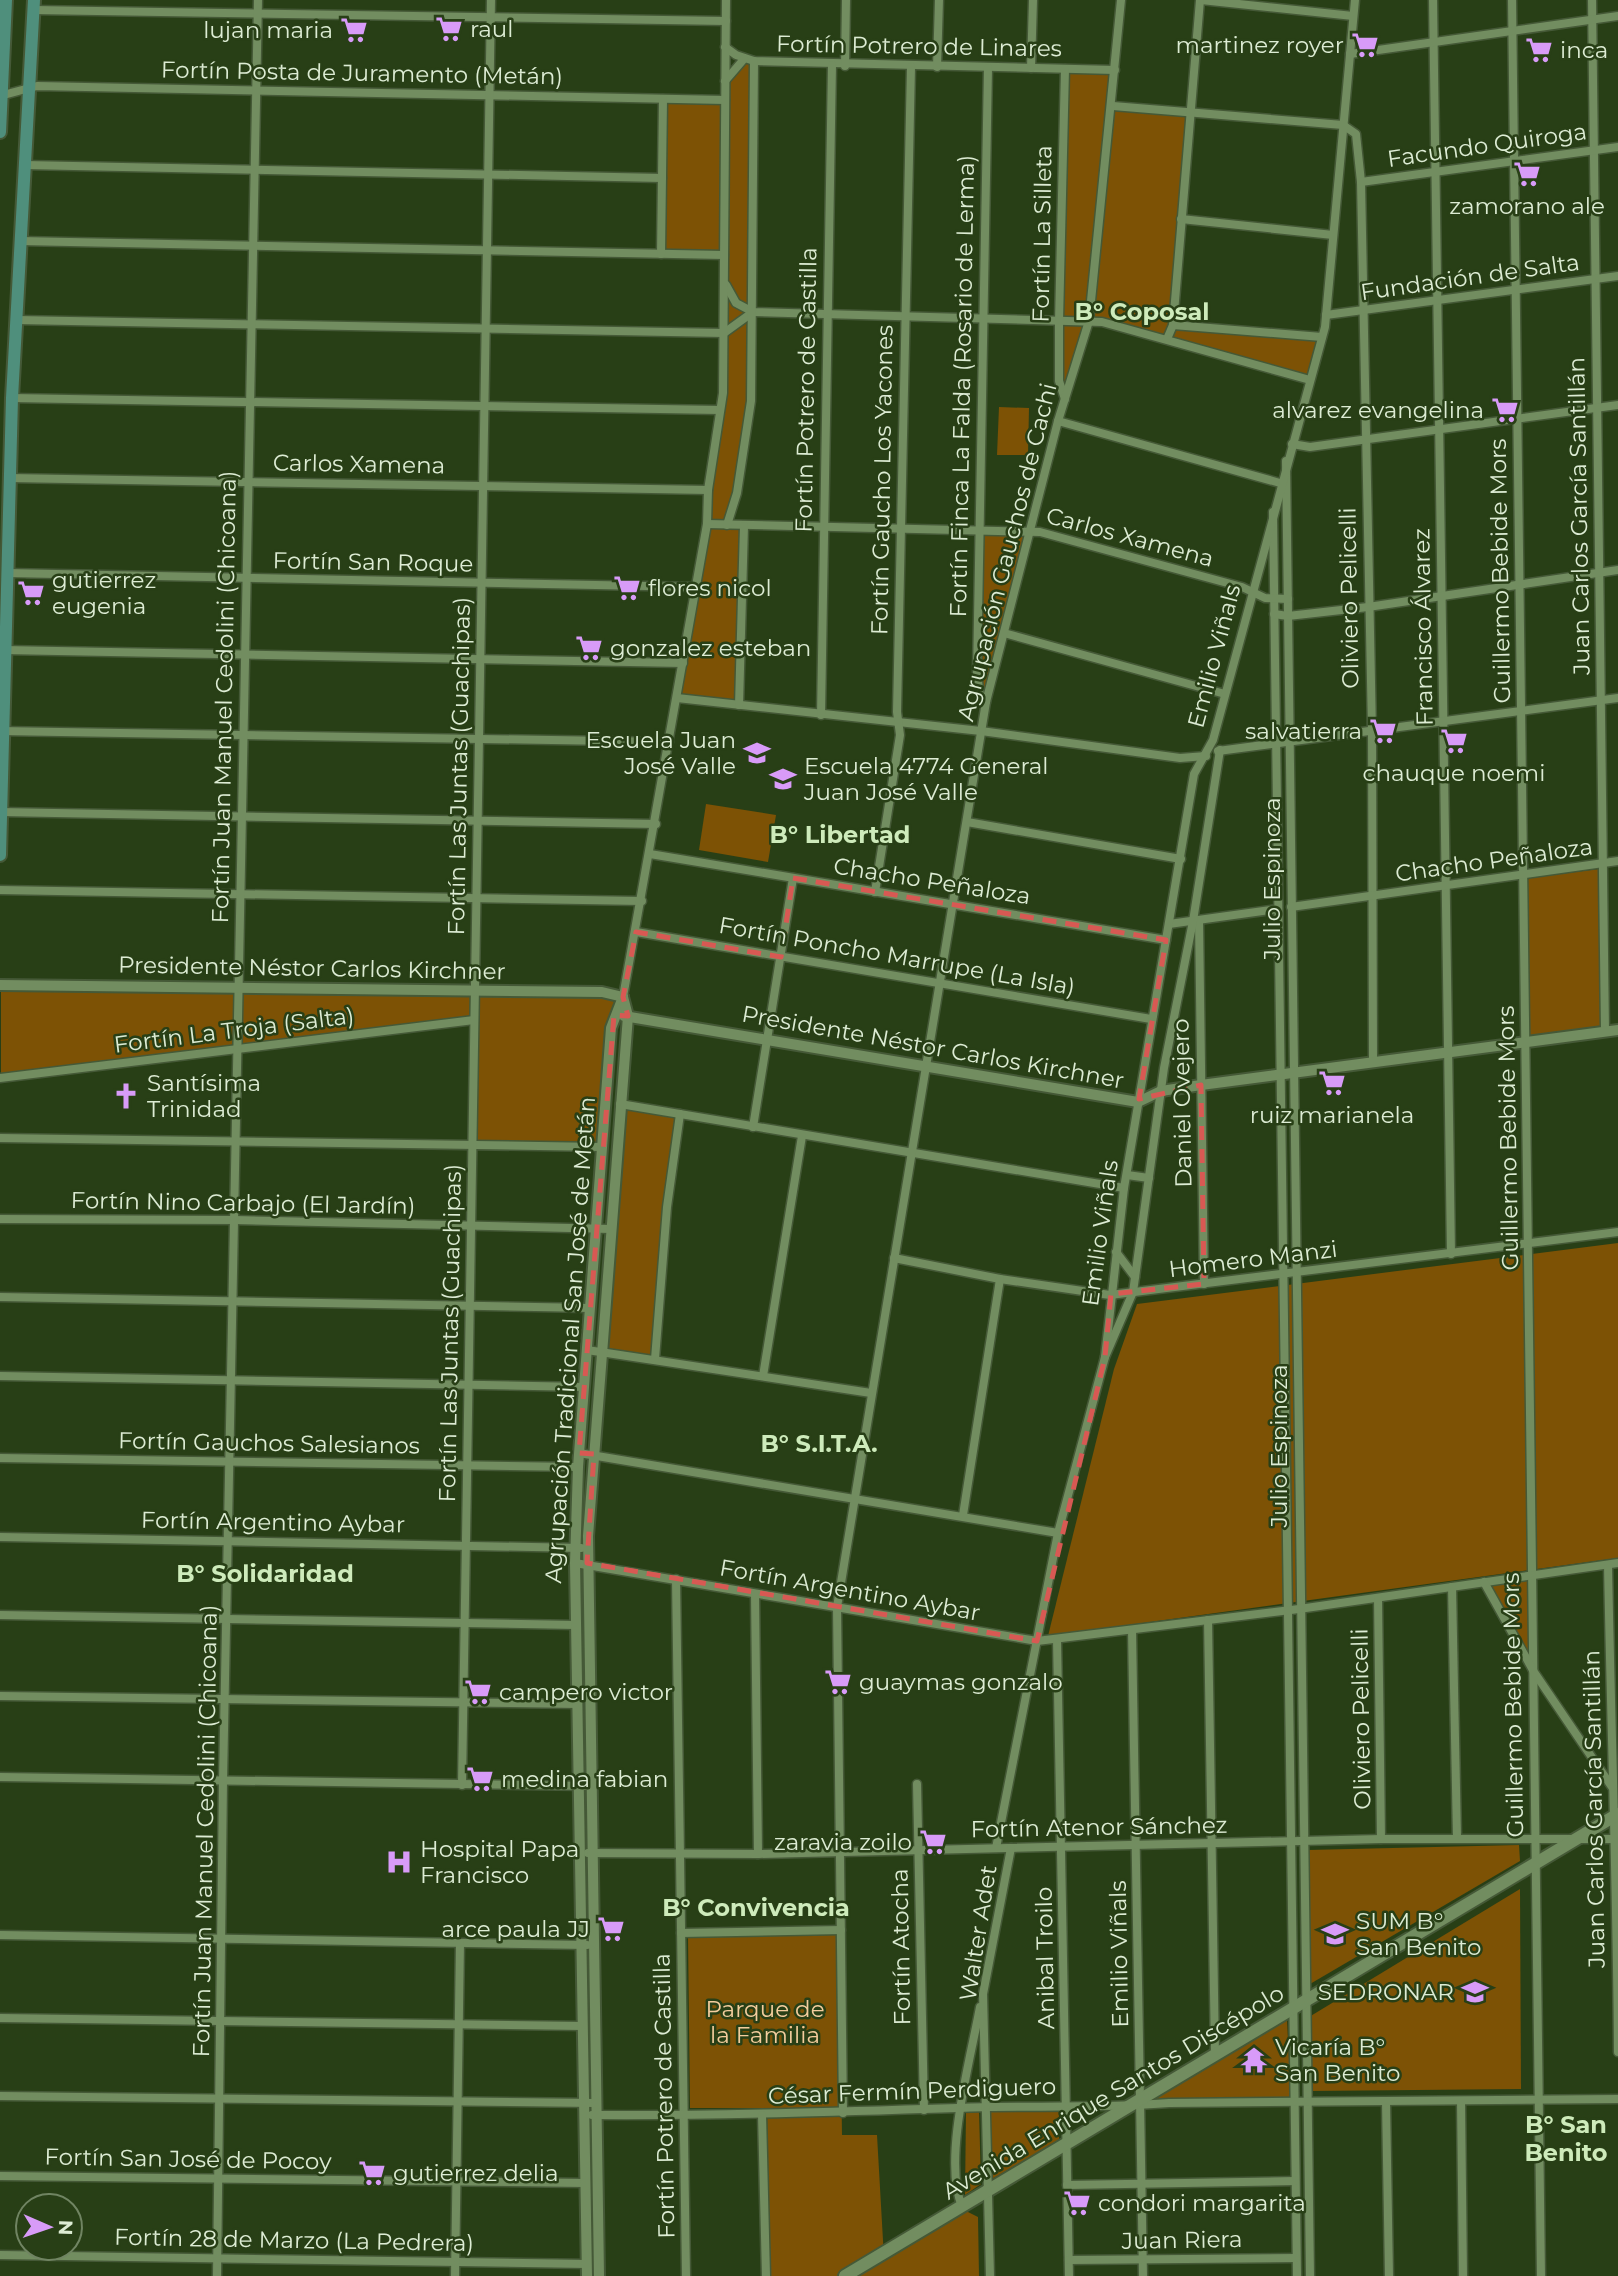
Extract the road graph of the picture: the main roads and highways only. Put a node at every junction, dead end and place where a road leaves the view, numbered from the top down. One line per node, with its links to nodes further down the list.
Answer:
1 (6, 0): 3 (main road)
2 (34, 5): 6 (main road)
3 (3, 16): 4 (main road)
4 (1, 96): 5 (main road)
5 (0, 132)
6 (1, 731): 7 (main road)
7 (1, 812): 8 (main road)
8 (0, 855)
9 (1617, 1815): 10 (main road, Avenida Enrique Santos Discépolo)
10 (845, 2276)

